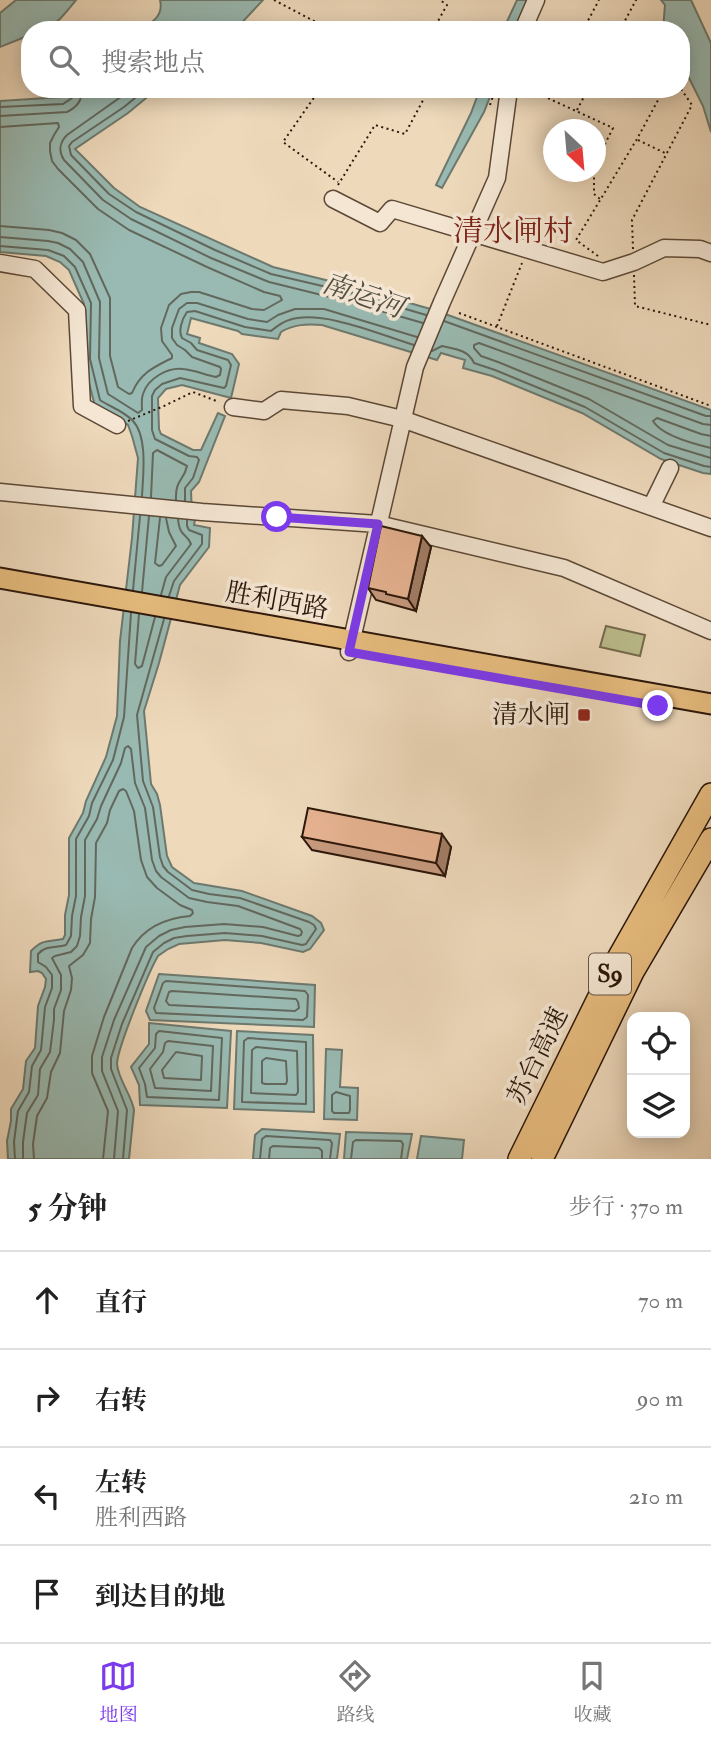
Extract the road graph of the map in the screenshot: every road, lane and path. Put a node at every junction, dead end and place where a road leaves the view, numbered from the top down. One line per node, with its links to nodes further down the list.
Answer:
1 (274, 0): 6 (path)
2 (440, 0): 7 (path)
3 (536, 0): 8 (street)
4 (598, 0): 9 (path)
5 (637, 0): 10 (path)
6 (314, 21)
7 (438, 21)
8 (527, 21)
9 (588, 21)
10 (625, 21)
11 (314, 98): 26 (path)
12 (424, 98): 26 (path)
13 (492, 98): 19 (path)
14 (508, 98): 30 (street)
15 (548, 98): 20 (path)
16 (583, 98): 20 (path)
17 (659, 98): 23 (path)
18 (687, 98): 25 (path)
19 (490, 105)
20 (576, 111): 21 (path)
21 (593, 119)
22 (606, 125): 24 (path)
23 (637, 139): 25 (path); 29 (path)
24 (606, 142)
25 (668, 154): 33 (path)
26 (339, 182): 28 (path)
27 (594, 182): 29 (path)
28 (333, 200): 30 (street)
29 (601, 200): 35 (path)
30 (473, 232): 31 (street); 41 (street)
31 (528, 249): 35 (street); 38 (path)
32 (711, 253): 33 (street)
33 (634, 262): 35 (street); 37 (path)
34 (0, 263): 42 (street)
35 (614, 268)
36 (459, 313): 38 (path)
37 (711, 325)
38 (496, 327): 39 (path)
39 (711, 406)
40 (233, 407): 41 (street); 42 (path)
41 (402, 419): 45 (street); 46 (street)
42 (117, 425)
43 (670, 468): 45 (street)
44 (0, 492): 46 (street)
45 (651, 507): 47 (street)
46 (378, 524): 51 (street); 52 (street)
47 (711, 528)
48 (0, 578): 50 (main road, 胜利西路)
49 (0, 589): 50 (main road, 胜利西路)
50 (119, 605): 52 (main road, 胜利西路)
51 (711, 631)
52 (350, 646): 53 (main road, 胜利西路); 54 (main road, 胜利西路)
53 (711, 704)
54 (711, 715)
55 (711, 794): 57 (highway, 苏台高速 / S9)
56 (711, 839): 58 (highway, 苏台高速 / S9)
57 (519, 1159)
58 (542, 1159)

